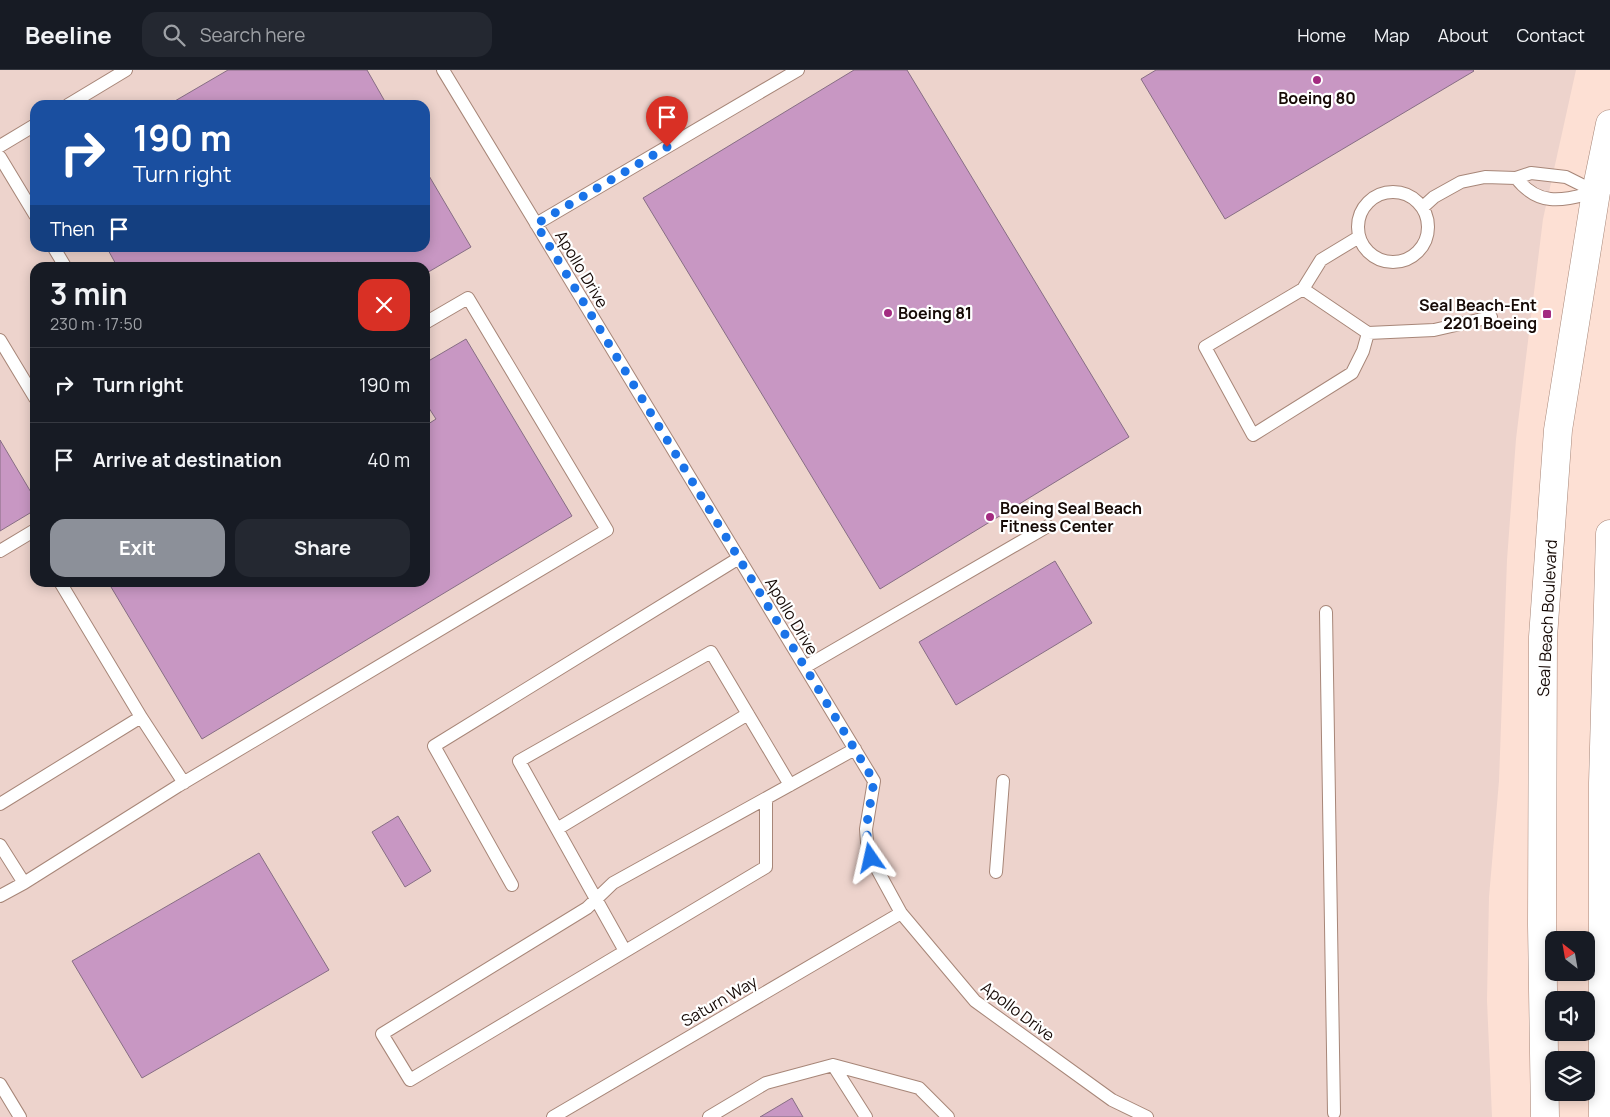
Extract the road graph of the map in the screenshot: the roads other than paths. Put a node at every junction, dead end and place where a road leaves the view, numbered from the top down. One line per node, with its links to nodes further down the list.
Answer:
1 (126, 70): 4 (lane)
2 (443, 70): 13 (lane, Apollo Drive)
3 (798, 70): 13 (lane)
4 (76, 100)
5 (1610, 124): 10 (main road, Seal Beach Boulevard)
6 (30, 127): 7 (lane)
7 (0, 146)
8 (0, 157): 11 (lane)
9 (1516, 178): 10 (lane); 10 (lane); 12 (lane)
10 (1603, 193): 55 (main road, Seal Beach Boulevard)
11 (30, 207)
12 (1423, 207): 14 (lane); 14 (lane)
13 (536, 224): 25 (lane, Apollo Drive)
14 (1359, 237): 15 (lane)
15 (1303, 289): 18 (lane); 18 (lane)
16 (1491, 318): 18 (lane)
17 (430, 320): 33 (lane)
18 (1368, 333)
19 (0, 340): 20 (lane)
20 (30, 390)
21 (1048, 526): 28 (lane)
22 (1610, 534): 56 (main road)
23 (30, 536): 24 (lane)
24 (0, 551)
25 (739, 558): 28 (lane, Apollo Drive); 41 (lane)
26 (63, 587): 30 (lane)
27 (1326, 612): 48 (lane)
28 (805, 667): 31 (lane, Apollo Drive)
29 (748, 714): 34 (lane); 37 (lane); 37 (lane)
30 (141, 717): 33 (lane); 36 (lane)
31 (855, 750): 34 (lane); 44 (lane, Apollo Drive)
32 (1003, 781): 39 (lane)
33 (184, 783): 40 (lane)
34 (790, 785): 35 (lane)
35 (766, 799): 43 (lane); 45 (lane)
36 (0, 804)
37 (557, 829): 43 (lane)
38 (0, 845): 40 (lane)
39 (996, 872)
40 (24, 883): 42 (lane)
41 (512, 885)
42 (0, 896)
43 (597, 898): 45 (lane); 45 (lane)
44 (901, 913): 50 (lane, Saturn Way); 54 (lane, Apollo Drive)
45 (625, 951)
46 (833, 1065): 51 (lane); 52 (lane); 53 (lane)
47 (0, 1084): 49 (lane)
48 (1334, 1113)
49 (20, 1117)
50 (553, 1117)
51 (709, 1117)
52 (866, 1117)
53 (948, 1117)
54 (1147, 1117)
55 (1545, 1117)
56 (1603, 1117)

